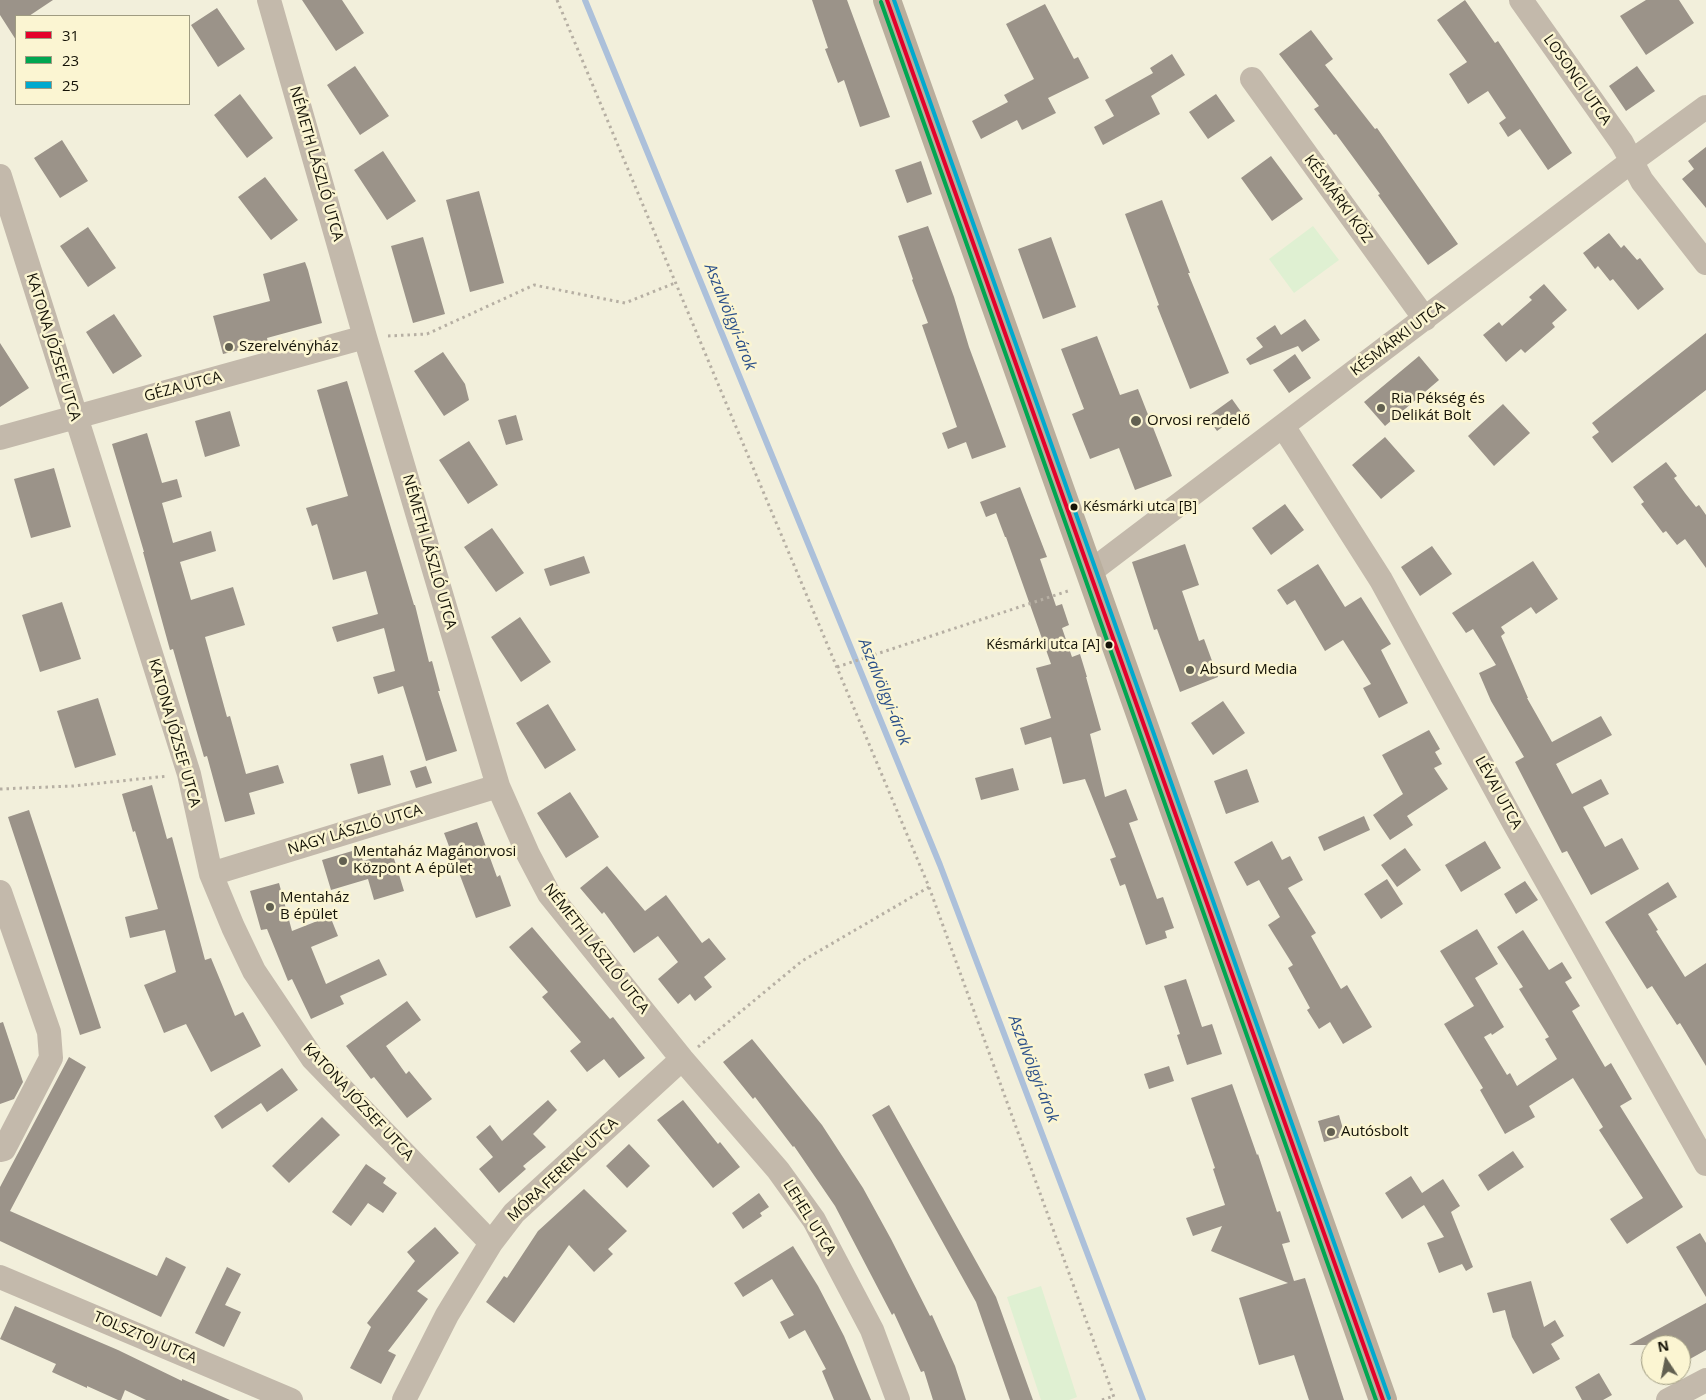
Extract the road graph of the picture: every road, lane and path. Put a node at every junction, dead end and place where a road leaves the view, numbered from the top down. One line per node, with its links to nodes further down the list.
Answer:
1 (268, 0): 12 (street, NÉMETH LÁSZLÓ UTCA)
2 (557, 0): 10 (path)
3 (887, 0): 16 (street)
4 (1521, 0): 7 (street, LOSONCI UTCA)
5 (1252, 79): 11 (street, KÉSMÁRKI KÖZ)
6 (1706, 107): 7 (street, KÉSMÁRKI UTCA)
7 (1632, 161): 9 (street, LOSONCI UTCA); 11 (street, KÉSMÁRKI UTCA)
8 (0, 176): 13 (street, KATONA JÓZSEF UTCA)
9 (1706, 263)
10 (675, 283): 12 (path); 17 (path)
11 (1425, 318): 14 (street, KÉSMÁRKI UTCA)
12 (366, 337): 13 (street, GÉZA UTCA); 19 (street, NÉMETH LÁSZLÓ UTCA)
13 (75, 417): 15 (street, GÉZA UTCA); 18 (street, KATONA JÓZSEF UTCA)
14 (1283, 426): 16 (street, KÉSMÁRKI UTCA); 26 (street, LÉVAI UTCA)
15 (0, 438)
16 (1092, 578): 17 (path); 35 (street)
17 (837, 667): 22 (path)
18 (189, 774): 20 (path); 21 (street, KATONA JÓZSEF UTCA)
19 (498, 786): 21 (street, NAGY LÁSZLÓ UTCA); 24 (street, NÉMETH LÁSZLÓ UTCA)
20 (0, 789)
21 (211, 874): 27 (street, KATONA JÓZSEF UTCA)
22 (929, 887): 24 (path); 30 (path)
23 (0, 892): 25 (street)
24 (682, 1059): 27 (street, MÓRA FERENC UTCA); 33 (street, LEHEL UTCA)
25 (0, 1150)
26 (1706, 1164)
27 (491, 1242): 32 (street, MÓRA FERENC UTCA)
28 (0, 1277): 31 (street, TOLSZTOJ UTCA)
29 (1706, 1380): 36 (street)
30 (1115, 1398): 34 (path)
31 (291, 1400)
32 (404, 1400)
33 (898, 1400)
34 (1102, 1400)
35 (1383, 1400)
36 (1668, 1400)

